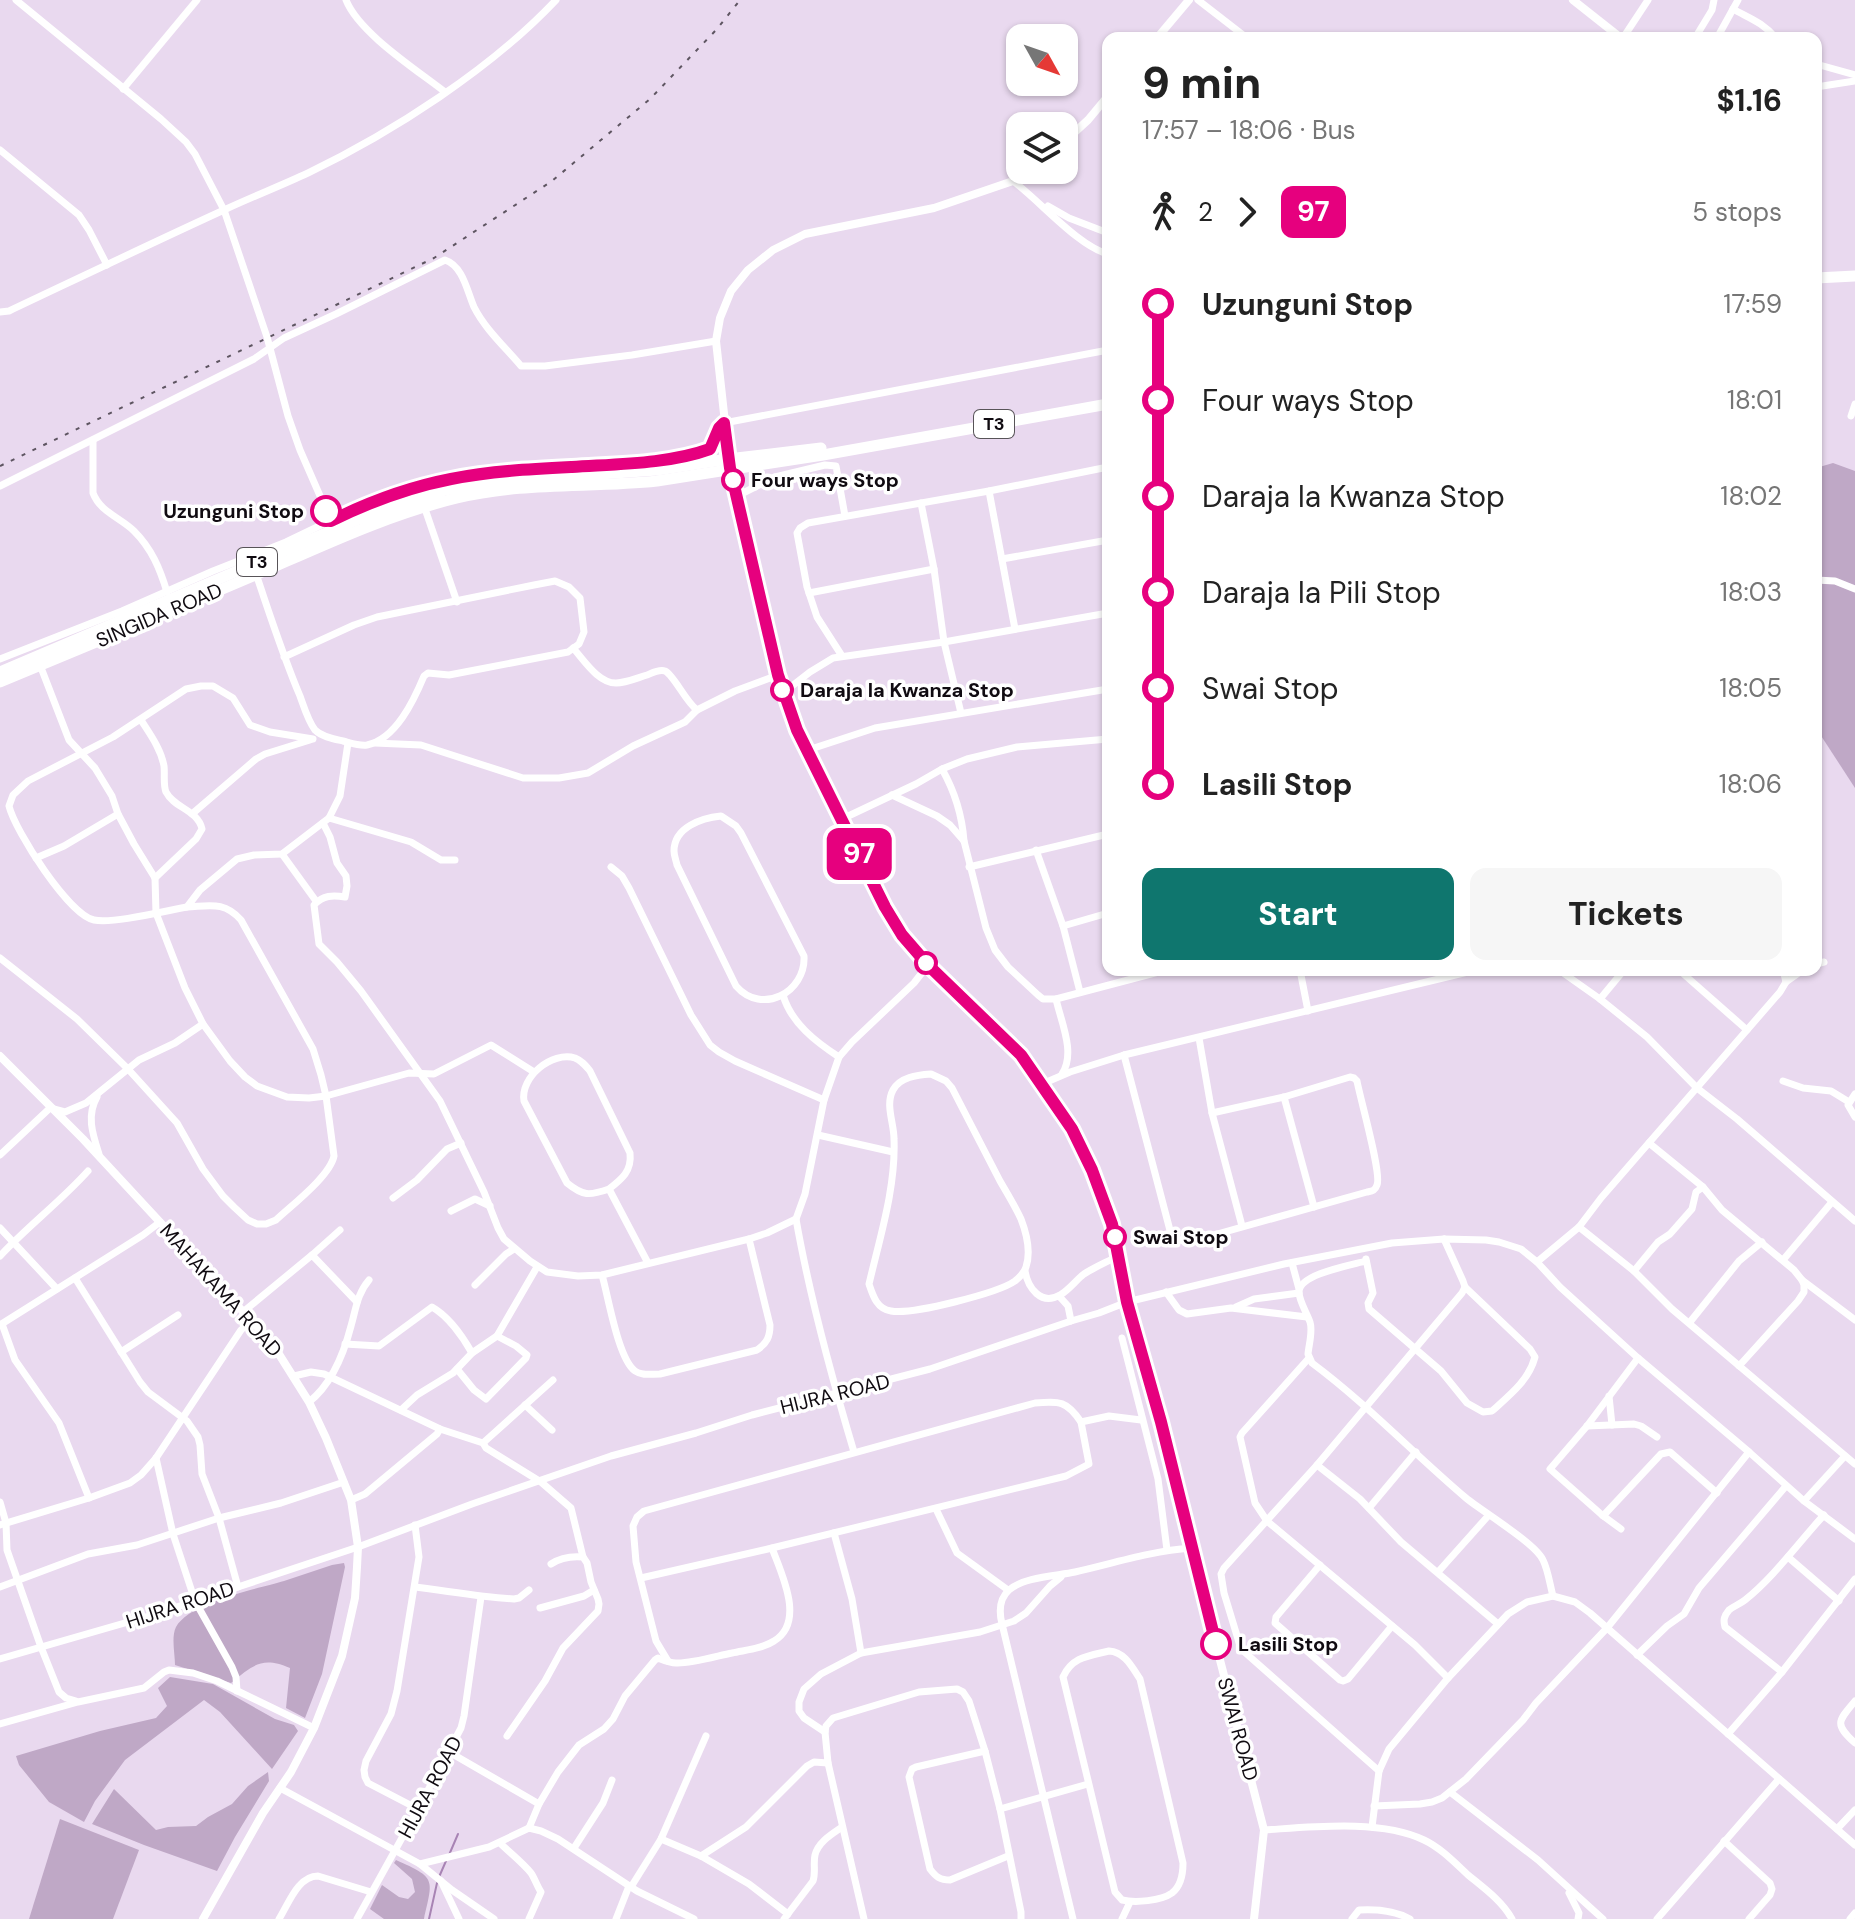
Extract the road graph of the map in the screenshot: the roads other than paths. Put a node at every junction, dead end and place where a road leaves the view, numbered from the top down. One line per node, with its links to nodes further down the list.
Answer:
1 (197, 0): 22 (street)
2 (346, 0): 23 (street)
3 (556, 0): 23 (street)
4 (1189, 0): 12 (street)
5 (1198, 0): 13 (street)
6 (1573, 0): 14 (street)
7 (1714, 0): 16 (street)
8 (1738, 0): 11 (street)
9 (19, 1): 22 (street)
10 (1649, 1): 15 (street)
11 (1733, 9): 17 (street); 18 (street)
12 (1162, 32)
13 (1239, 32)
14 (1614, 32)
15 (1626, 32)
16 (1699, 32)
17 (1720, 32)
18 (1770, 32)
19 (1822, 66): 20 (street)
20 (1855, 78): 21 (street)
21 (1822, 86)
22 (123, 89): 30 (street)
23 (445, 92): 30 (street)
24 (1102, 103): 25 (street)
25 (1078, 129)
26 (0, 150): 33 (street)
27 (1006, 183): 37 (street)
28 (1017, 184): 29 (street)
29 (1031, 195): 31 (street); 32 (street)
30 (224, 210): 33 (street); 38 (street)
31 (1102, 231)
32 (1102, 251)
33 (107, 265): 36 (street)
34 (1855, 276): 35 (highway)
35 (1822, 278)
36 (0, 312)
37 (716, 341): 38 (street); 43 (street, SWAI ROAD)
38 (270, 347): 44 (street); 53 (street)
39 (1102, 351): 43 (street)
40 (1855, 404): 42 (street)
41 (1102, 405): 45 (highway, SINGIDA ROAD / T3)
42 (1851, 416)
43 (724, 423): 45 (street, SWAI ROAD); 53 (street)
44 (93, 440): 47 (street); 60 (street)
45 (729, 464): 49 (street, SWAI ROAD); 51 (highway, SINGIDA ROAD / T3); 71 (highway, SINGIDA ROAD / T3)
46 (1102, 468): 48 (street)
47 (0, 486)
48 (989, 491): 50 (street); 55 (street)
49 (737, 496): 52 (street); 72 (street, SWAI ROAD)
50 (921, 503): 52 (street); 56 (street)
51 (424, 506): 57 (highway, SINGIDA ROAD / T3); 62 (street)
52 (845, 516): 61 (street)
53 (331, 521): 60 (street)
54 (1102, 541): 55 (street)
55 (1002, 559): 64 (street)
56 (934, 569): 61 (street); 65 (street)
57 (256, 574): 68 (street); 70 (highway, SINGIDA ROAD / T3)
58 (1822, 580): 59 (street)
59 (1855, 589)
60 (167, 592): 69 (street)
61 (809, 593): 67 (street)
62 (457, 602): 66 (street); 68 (street)
63 (1102, 614): 64 (street)
64 (1015, 629): 65 (street)
65 (944, 642): 67 (street); 77 (street)
66 (573, 648): 76 (street); 83 (street)
67 (842, 656): 75 (street)
68 (284, 657): 79 (street)
69 (0, 659)
70 (40, 665): 73 (highway, SINGIDA ROAD / T3); 85 (street)
71 (0, 672)
72 (778, 675): 75 (street, SWAI ROAD); 76 (street)
73 (0, 682)
74 (1102, 690): 77 (street)
75 (783, 693): 84 (street, SWAI ROAD)
76 (697, 710): 83 (street)
77 (961, 713): 84 (street)
78 (141, 720): 80 (street); 85 (street); 89 (street)
79 (324, 736): 80 (street); 82 (street)
80 (313, 739): 89 (street)
81 (1102, 740): 86 (street)
82 (348, 743): 83 (street); 91 (street)
83 (373, 743)
84 (808, 750): 90 (street, SWAI ROAD)
85 (80, 753): 88 (street); 96 (street)
86 (942, 769): 87 (street); 93 (street)
87 (892, 795): 90 (street); 93 (street)
88 (118, 814): 96 (street); 100 (street)
89 (192, 814): 100 (street)
90 (842, 819): 107 (street, SWAI ROAD)
91 (326, 820): 95 (street); 97 (street); 101 (street)
92 (1102, 835): 94 (street)
93 (964, 841): 99 (street)
94 (1036, 850): 99 (street); 105 (street)
95 (282, 854): 101 (street); 102 (street)
96 (36, 858): 103 (street)
97 (455, 860)
98 (611, 867): 139 (street)
99 (969, 867): 119 (street)
100 (155, 878): 103 (street)
101 (316, 901): 130 (street)
102 (187, 907): 103 (street); 136 (street)
103 (156, 913): 122 (street)
104 (1102, 915): 105 (street)
105 (1063, 926): 117 (street)
106 (0, 958): 128 (street)
107 (928, 965): 127 (street); 133 (street, SWAI ROAD)
108 (1143, 976): 117 (street)
109 (1301, 976): 121 (street)
110 (1451, 976): 121 (street)
111 (1567, 976): 120 (street)
112 (1619, 976): 120 (street)
113 (1686, 976): 123 (street)
114 (1784, 976): 116 (street)
115 (1794, 976): 116 (street)
116 (1786, 982): 123 (street)
117 (1080, 992): 119 (street)
118 (783, 995): 118 (street); 127 (street)
119 (1056, 999): 131 (street)
120 (1600, 999): 134 (street)
121 (1308, 1011): 124 (street)
122 (203, 1024): 128 (street); 136 (street)
123 (1747, 1030): 134 (street)
124 (1199, 1038): 125 (street); 141 (street)
125 (1124, 1055): 131 (street); 160 (street)
126 (0, 1056): 140 (street, MAHAKAMA ROAD)
127 (839, 1057): 139 (street)
128 (128, 1069): 135 (street); 136 (street)
129 (534, 1072): 130 (street); 151 (street); 151 (street)
130 (421, 1074): 136 (street); 144 (street)
131 (1060, 1076): 133 (street)
132 (1783, 1081): 138 (street)
133 (1042, 1084): 172 (street, SWAI ROAD)
134 (1697, 1088): 145 (street); 153 (street)
135 (101, 1092): 140 (street); 148 (street)
136 (326, 1096)
137 (1284, 1097): 141 (street); 155 (street); 155 (street)
138 (1852, 1098): 142 (street)
139 (824, 1100): 143 (street)
140 (50, 1108): 147 (street); 148 (street, MAHAKAMA ROAD)
141 (1212, 1113): 160 (street)
142 (1855, 1117)
143 (818, 1135): 146 (street); 157 (street)
144 (461, 1143): 152 (street); 154 (street)
145 (1649, 1143): 150 (street); 161 (street)
146 (893, 1152): 179 (street); 179 (street)
147 (0, 1155)
148 (100, 1158): 159 (street, MAHAKAMA ROAD)
149 (88, 1171): 166 (street)
150 (1703, 1187): 167 (street); 180 (street)
151 (609, 1189): 176 (street)
152 (393, 1198)
153 (1832, 1202): 158 (street); 173 (street)
154 (490, 1206): 156 (street); 168 (street)
155 (1314, 1207): 160 (street)
156 (451, 1211)
157 (796, 1219): 164 (street); 215 (street)
158 (1855, 1221)
159 (160, 1222): 182 (street); 194 (street, MAHAKAMA ROAD)
160 (1242, 1226)
161 (1579, 1227): 175 (street); 180 (street)
162 (0, 1228): 166 (street)
163 (340, 1230): 170 (street)
164 (749, 1239): 176 (street); 181 (street)
165 (1444, 1239): 169 (street, HIJRA ROAD); 175 (street, HIJRA ROAD); 186 (street)
166 (13, 1242): 171 (street); 187 (street)
167 (1762, 1242): 173 (street); 200 (street)
168 (514, 1249): 178 (street); 185 (street)
169 (1363, 1249): 174 (street); 177 (street, HIJRA ROAD)
170 (312, 1255): 191 (street); 194 (street)
171 (0, 1256)
172 (1118, 1256): 190 (street); 192 (street, SWAI ROAD)
173 (1783, 1260): 184 (street)
174 (1366, 1261): 188 (street); 205 (street)
175 (1537, 1262): 209 (street, HIJRA ROAD)
176 (648, 1263): 181 (street)
177 (1292, 1263): 188 (street); 189 (street, HIJRA ROAD)
178 (537, 1267): 181 (street); 202 (street)
179 (1025, 1271): 190 (street)
180 (1634, 1271): 200 (street)
181 (602, 1275)
182 (75, 1278): 187 (street); 206 (street)
183 (369, 1280): 191 (street)
184 (1802, 1280): 197 (street); 210 (street)
185 (475, 1285)
186 (1465, 1287): 205 (street); 205 (street)
187 (57, 1289): 201 (street)
188 (1299, 1291): 193 (street); 196 (street)
189 (1166, 1292): 192 (street, HIJRA ROAD); 193 (street)
190 (1059, 1296): 199 (street)
191 (357, 1302): 204 (street)
192 (1127, 1302): 199 (street, HIJRA ROAD); 261 (street, SWAI ROAD)
193 (1233, 1308): 196 (street)
194 (243, 1312): 198 (street, MAHAKAMA ROAD)
195 (178, 1315): 206 (street)
196 (1307, 1317): 208 (street)
197 (1855, 1320)
198 (251, 1321): 212 (street, MAHAKAMA ROAD); 223 (street)
199 (1071, 1321): 215 (street, HIJRA ROAD)
200 (1690, 1322): 210 (street)
201 (1, 1324): 242 (street)
202 (497, 1336): 207 (street); 211 (street)
203 (1122, 1338): 217 (street)
204 (345, 1344): 207 (street); 213 (street)
205 (1415, 1349): 220 (street)
206 (121, 1352): 223 (street)
207 (472, 1353): 211 (street)
208 (1309, 1358): 220 (street); 252 (street)
209 (1638, 1358): 216 (street); 234 (street, HIJRA ROAD)
210 (1739, 1366): 236 (street)
211 (457, 1369): 221 (street)
212 (294, 1376): 213 (street); 218 (street, MAHAKAMA ROAD)
213 (330, 1377): 218 (street); 221 (street)
214 (553, 1380): 219 (street)
215 (836, 1394): 232 (street); 239 (street, HIJRA ROAD)
216 (1609, 1396): 226 (street); 227 (street)
217 (1137, 1400): 222 (street); 224 (street)
218 (309, 1402): 238 (street, MAHAKAMA ROAD)
219 (525, 1405): 229 (street); 231 (street)
220 (1367, 1408): 233 (street); 237 (street)
221 (401, 1410): 228 (street)
222 (1124, 1417): 224 (street); 225 (street)
223 (183, 1418): 235 (street); 251 (street)
224 (1141, 1420): 262 (street)
225 (1081, 1422): 232 (street); 247 (street)
226 (1612, 1425): 227 (street); 230 (street)
227 (1587, 1426): 250 (street)
228 (440, 1429): 231 (street); 243 (street)
229 (552, 1430)
230 (1657, 1437)
231 (483, 1443): 239 (street)
232 (854, 1452): 269 (street)
233 (1416, 1452): 246 (street); 249 (street)
234 (1749, 1452): 240 (street, HIJRA ROAD); 241 (street)
235 (156, 1458): 242 (street); 257 (street)
236 (1852, 1460): 244 (street)
237 (1317, 1465): 246 (street); 252 (street)
238 (344, 1482): 243 (street, MAHAKAMA ROAD); 251 (street)
239 (541, 1482): 254 (street, HIJRA ROAD); 263 (street)
240 (1786, 1486): 244 (street, HIJRA ROAD); 289 (street)
241 (1717, 1493): 250 (street); 286 (street)
242 (89, 1498): 253 (street)
243 (351, 1500): 259 (street, MAHAKAMA ROAD)
244 (1804, 1501): 248 (street, HIJRA ROAD)
245 (0, 1502): 253 (street)
246 (1369, 1508): 267 (street)
247 (936, 1509): 256 (street); 277 (street)
248 (1824, 1515): 258 (street, HIJRA ROAD); 264 (street)
249 (1488, 1516): 267 (street); 278 (street)
250 (1603, 1516): 255 (street)
251 (219, 1518): 257 (street); 273 (street)
252 (1267, 1521): 266 (street); 307 (street)
253 (3, 1524): 271 (street)
254 (415, 1525): 259 (street, HIJRA ROAD); 274 (street)
255 (1621, 1529)
256 (834, 1533): 260 (street); 288 (street)
257 (173, 1534): 271 (street); 280 (street)
258 (1855, 1539)
259 (367, 1543): 273 (street, HIJRA ROAD); 298 (street, MAHAKAMA ROAD)
260 (772, 1548): 269 (street); 291 (street)
261 (1191, 1548): 262 (street); 323 (street, SWAI ROAD)
262 (1167, 1550): 268 (street)
263 (583, 1557): 265 (street); 276 (street)
264 (1788, 1557): 281 (street); 292 (street)
265 (551, 1564)
266 (1320, 1565): 285 (street); 285 (street)
267 (1438, 1572): 284 (street)
268 (1065, 1574): 277 (street); 283 (street)
269 (641, 1578): 291 (street)
270 (1855, 1579): 281 (street)
271 (16, 1580): 272 (street); 287 (street)
272 (0, 1587)
273 (238, 1587): 280 (street, HIJRA ROAD)
274 (415, 1587): 279 (street); 316 (street)
275 (529, 1590): 279 (street)
276 (594, 1590): 282 (street); 301 (street)
277 (1008, 1590): 283 (street)
278 (1553, 1596): 284 (street); 286 (street)
279 (481, 1597): 305 (street, HIJRA ROAD)
280 (195, 1601): 287 (street, HIJRA ROAD); 294 (street)
281 (1839, 1601): 292 (street)
282 (540, 1608)
283 (1002, 1624): 288 (street); 313 (street)
284 (1498, 1624): 293 (street)
285 (1392, 1626): 293 (street)
286 (1607, 1628): 289 (street); 312 (street)
287 (41, 1647): 290 (street, HIJRA ROAD); 296 (street)
288 (861, 1653): 299 (street)
289 (1637, 1655): 300 (street)
290 (0, 1659)
291 (668, 1661): 314 (street)
292 (1782, 1672): 300 (street)
293 (1448, 1678): 307 (street)
294 (237, 1691): 296 (street); 298 (street)
295 (1855, 1701): 303 (street)
296 (78, 1702): 297 (street)
297 (0, 1724)
298 (314, 1728): 311 (street, MAHAKAMA ROAD)
299 (825, 1732): 304 (street); 306 (street)
300 (1728, 1734): 308 (street)
301 (507, 1736)
302 (706, 1736): 324 (street)
303 (1855, 1743)
304 (985, 1751): 317 (street); 331 (street)
305 (449, 1752): 314 (street); 316 (street, HIJRA ROAD)
306 (828, 1763): 319 (street); 330 (street)
307 (1379, 1771): 315 (street)
308 (1779, 1779): 322 (street); 325 (street)
309 (612, 1780): 328 (street)
310 (1088, 1784): 313 (street); 337 (street); 337 (street)
311 (280, 1788): 329 (street); 343 (street, MAHAKAMA ROAD)
312 (1450, 1792): 315 (street); 334 (street)
313 (1044, 1795): 317 (street); 351 (street)
314 (539, 1804): 321 (street)
315 (1374, 1806): 320 (street)
316 (418, 1809): 329 (street, HIJRA ROAD)
317 (1000, 1809): 331 (street)
318 (1855, 1810): 322 (street)
319 (842, 1827): 340 (street); 349 (street)
320 (1372, 1827): 323 (street); 356 (street)
321 (529, 1828): 326 (street); 328 (street)
322 (1837, 1829): 327 (street)
323 (1264, 1830): 353 (street, SWAI ROAD)
324 (661, 1839): 330 (street); 335 (street)
325 (1724, 1841): 342 (street); 359 (street)
326 (500, 1843): 332 (street); 346 (street)
327 (1855, 1845)
328 (574, 1848): 335 (street)
329 (396, 1850): 332 (street); 336 (street, HIJRA ROAD)
330 (701, 1856): 340 (street)
331 (1008, 1856): 350 (street)
332 (420, 1864): 333 (street)
333 (441, 1880): 339 (street); 341 (street)
334 (1560, 1881): 357 (street); 358 (street)
335 (630, 1887): 347 (street); 348 (street)
336 (371, 1892): 344 (street); 345 (street, HIJRA ROAD)
337 (1130, 1902): 352 (street)
338 (1855, 1913): 360 (street)
339 (455, 1917)
340 (786, 1917)
341 (490, 1918)
342 (1660, 1918)
343 (203, 1919)
344 (279, 1919)
345 (357, 1919)
346 (529, 1919)
347 (616, 1919)
348 (694, 1919)
349 (864, 1919)
350 (1021, 1919)
351 (1073, 1919)
352 (1122, 1919)
353 (1254, 1919)
354 (1352, 1919): 355 (street)
355 (1410, 1919)
356 (1512, 1919)
357 (1578, 1919)
358 (1603, 1919)
359 (1749, 1919)
360 (1850, 1919)

